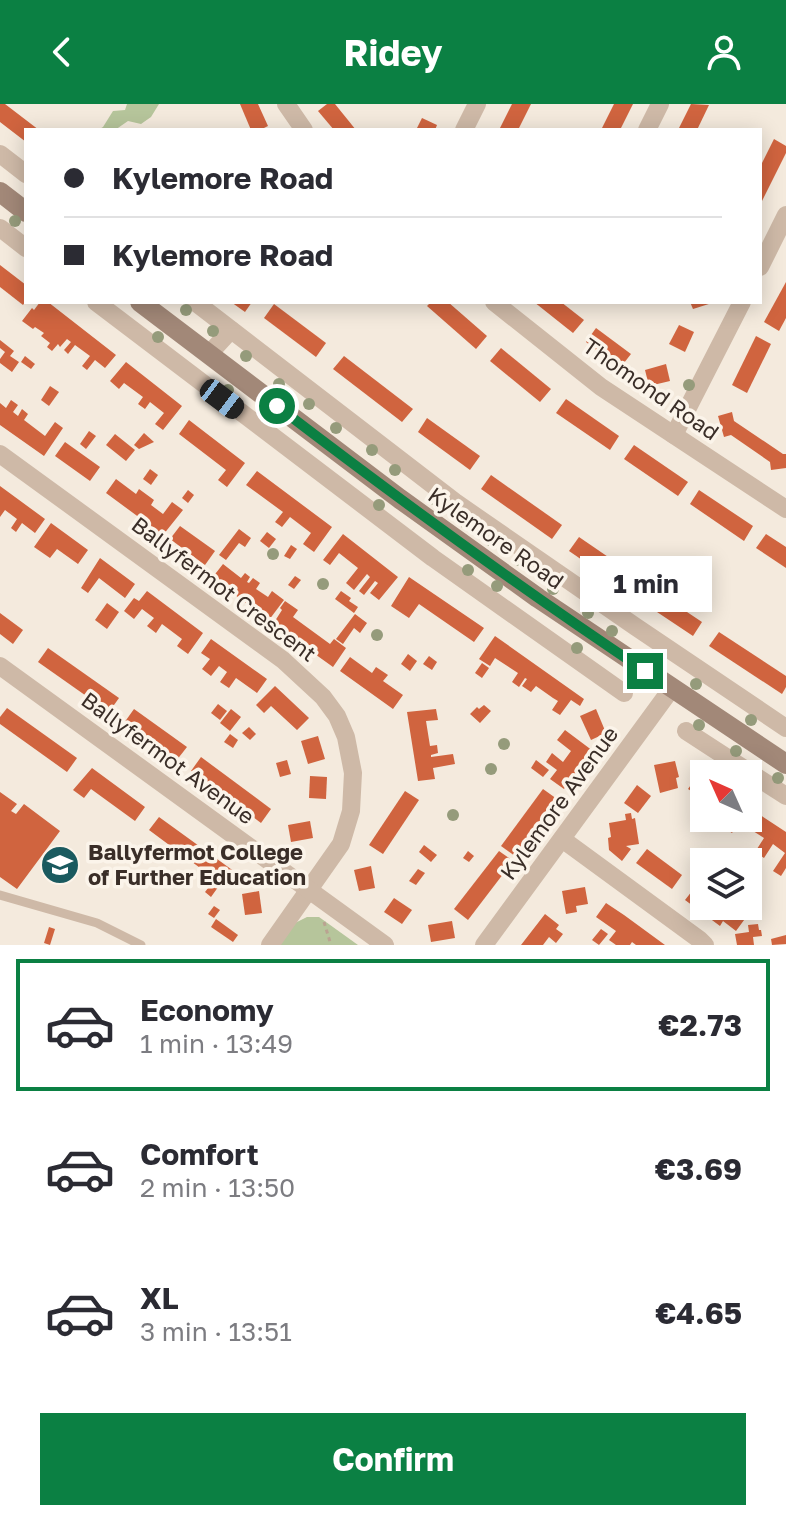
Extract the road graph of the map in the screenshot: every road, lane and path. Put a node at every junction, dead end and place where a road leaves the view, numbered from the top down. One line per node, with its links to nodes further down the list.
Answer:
1 (286, 104): 4 (street)
2 (477, 104): 5 (street)
3 (660, 104): 6 (street)
4 (303, 128)
5 (465, 128)
6 (648, 128)
7 (0, 154): 8 (street)
8 (24, 172)
9 (0, 192): 10 (main road)
10 (24, 210)
11 (786, 215): 14 (street)
12 (0, 228): 13 (street)
13 (24, 246)
14 (762, 263)
15 (99, 304): 20 (street)
16 (198, 304): 21 (street, Kylemore Road)
17 (497, 304): 23 (street, Thomond Road)
18 (741, 304): 23 (street)
19 (144, 305): 20 (street, Kylemore Road); 22 (main road, Kylemore Road)
20 (132, 330): 27 (street)
21 (231, 330): 22 (street); 26 (street, Kylemore Road)
22 (209, 354): 25 (main road, Kylemore Road)
23 (674, 435): 29 (street, Thomond Road)
24 (0, 454): 40 (street, Ballyfermot Crescent)
25 (344, 458): 27 (street); 28 (main road, Kylemore Road)
26 (418, 474): 28 (street, Kylemore Road); 34 (street, Kylemore Road)
27 (327, 479): 32 (street)
28 (400, 499): 31 (main road, Kylemore Road)
29 (786, 509)
30 (0, 666): 40 (street, Ballyfermot Avenue)
31 (672, 688): 33 (main road, Kylemore Road); 39 (street, Kylemore Avenue)
32 (624, 693)
33 (724, 722): 36 (street); 37 (main road, Kylemore Road)
34 (786, 728)
35 (686, 731): 36 (street)
36 (709, 746): 38 (street)
37 (786, 764)
38 (786, 796)
39 (562, 839): 45 (street, Kylemore Avenue); 46 (street)
40 (309, 890): 43 (street, Ballyfermot Crescent); 44 (street, Ballyfermot Avenue)
41 (0, 895): 42 (lane)
42 (141, 945)
43 (270, 945)
44 (385, 945)
45 (484, 945)
46 (705, 945)

